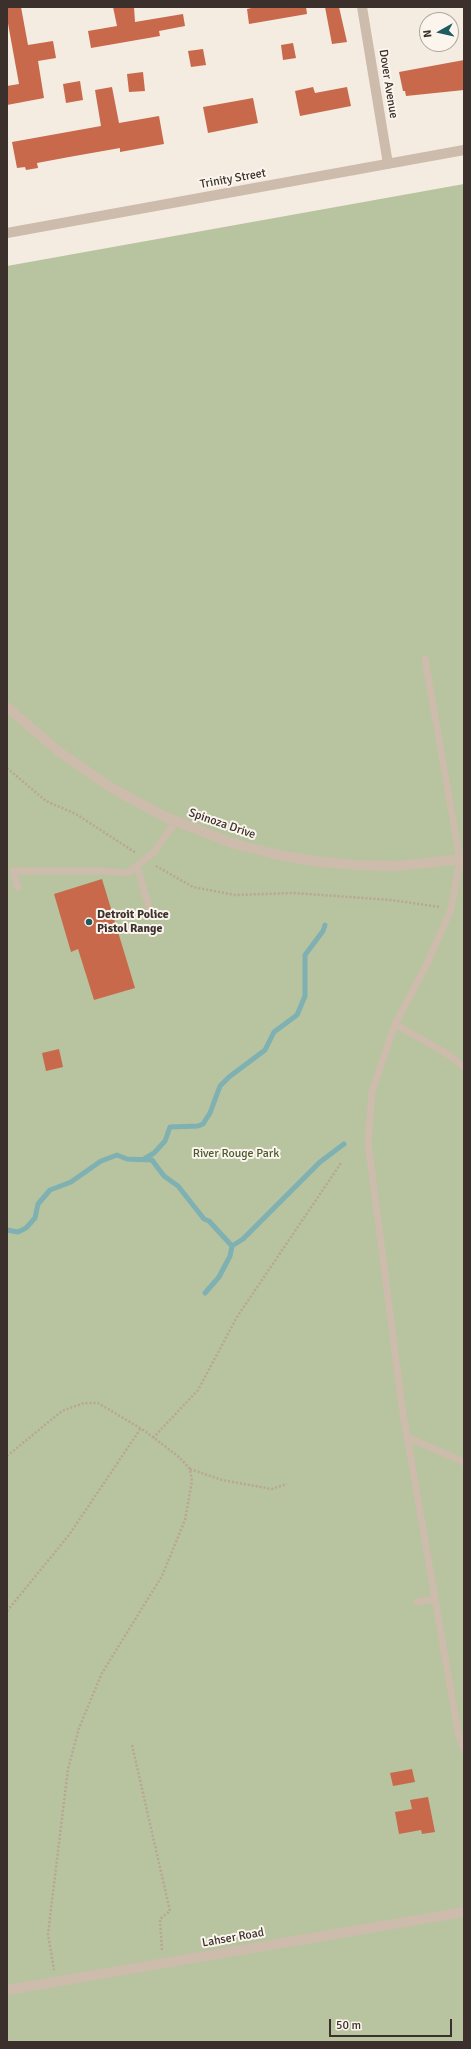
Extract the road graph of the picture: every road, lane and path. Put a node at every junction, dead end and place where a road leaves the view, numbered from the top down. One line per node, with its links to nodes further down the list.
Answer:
1 (362, 7): 3 (street, Dover Avenue)
2 (464, 150): 3 (street, Trinity Street)
3 (388, 164): 4 (street, Trinity Street)
4 (7, 233)
5 (425, 659): 9 (lane)
6 (7, 707): 8 (street, Spinoza Drive)
7 (7, 768): 10 (path)
8 (176, 822): 9 (street, Spinoza Drive); 10 (lane)
9 (462, 859): 13 (lane)
10 (146, 860): 11 (lane); 13 (path)
11 (137, 867): 12 (lane); 14 (lane)
12 (18, 888)
13 (450, 909): 15 (lane)
14 (152, 914)
15 (395, 1024): 16 (lane); 19 (lane)
16 (464, 1067)
17 (341, 1163): 20 (path)
18 (141, 1428): 20 (path); 21 (path); 27 (path)
19 (407, 1437): 22 (lane); 25 (lane)
20 (154, 1438): 23 (path)
21 (7, 1456)
22 (464, 1462)
23 (190, 1469): 24 (path); 33 (path)
24 (287, 1484)
25 (435, 1599): 26 (lane); 28 (lane)
26 (417, 1602)
27 (7, 1611)
28 (461, 1730): 30 (lane)
29 (132, 1745): 32 (path)
30 (464, 1750)
31 (464, 1912): 32 (street, Lahser Road)
32 (163, 1964): 33 (street, Lahser Road)
33 (56, 1982): 34 (street, Lahser Road)
34 (7, 1990)

